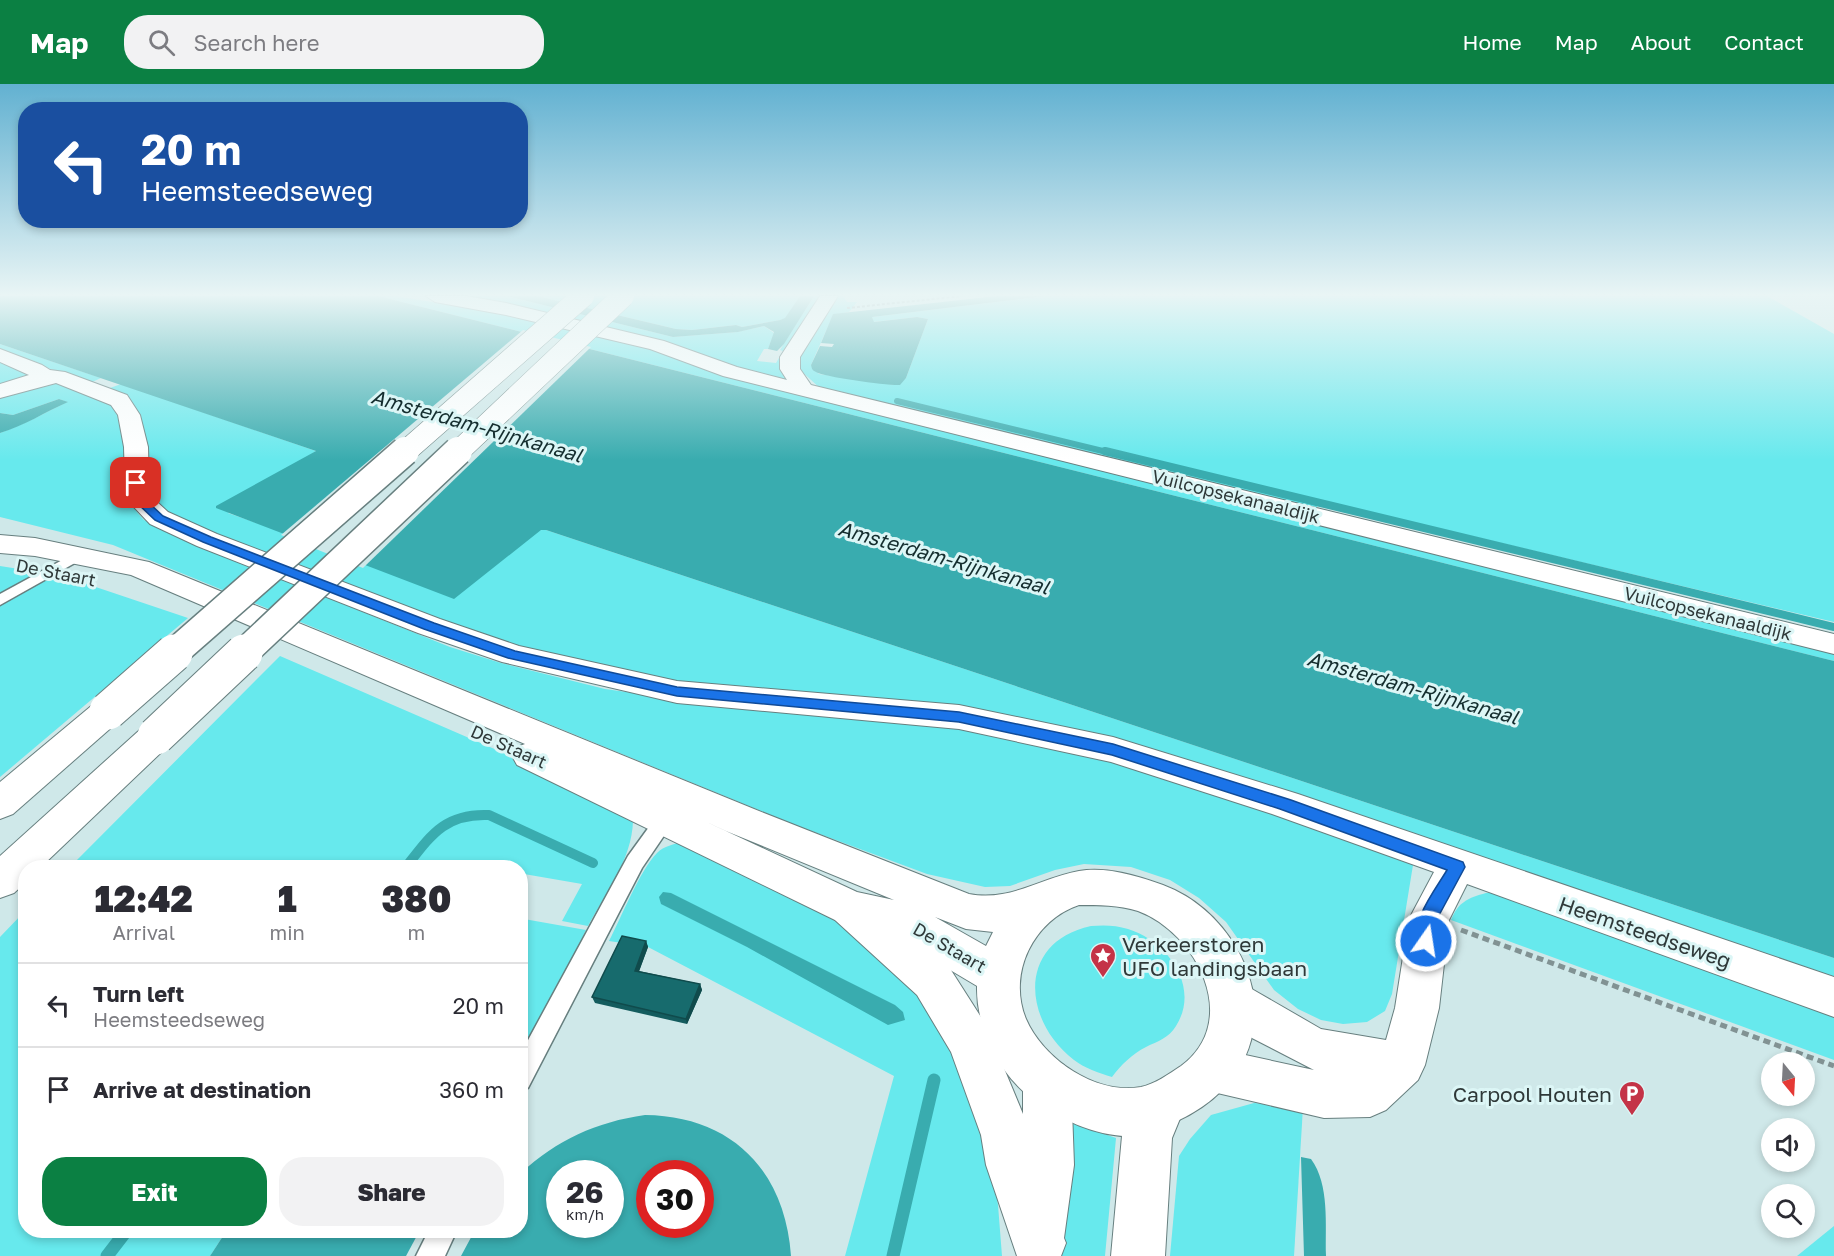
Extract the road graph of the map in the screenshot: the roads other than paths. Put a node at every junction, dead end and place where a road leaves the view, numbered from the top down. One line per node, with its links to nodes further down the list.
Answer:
1 (520, 351): 16 (main road, bridge)
2 (565, 351): 18 (main road, bridge)
3 (668, 351): 7 (street, Vuilcopsekanaaldijk)
4 (794, 351): 7 (street)
5 (0, 355): 6 (street)
6 (45, 377): 8 (street, Heemsteedseweg); 20 (street, Heemsteedseweg)
7 (797, 388): 15 (street, Vuilcopsekanaaldijk)
8 (0, 391)
9 (0, 523): 13 (main road, De Staart)
10 (0, 544): 12 (main road, De Staart)
11 (0, 561): 12 (main road, De Staart)
12 (66, 562): 13 (main road, De Staart); 14 (lane); 17 (main road, De Staart)
13 (139, 568): 22 (main road, De Staart)
14 (0, 600)
15 (1834, 644)
16 (0, 804)
17 (664, 821): 23 (main road, De Staart); 27 (lane)
18 (23, 860)
19 (18, 864): 21 (main road, bridge)
20 (1457, 867): 25 (street, Heemsteedseweg); 28 (street)
21 (0, 881)
22 (1043, 901): 24 (main road); 26 (main road, De Staart)
23 (850, 908): 24 (main road, De Staart); 33 (main road)
24 (999, 976): 30 (main road)
25 (1834, 997)
26 (1235, 1002): 28 (street); 29 (main road)
27 (528, 1065)
28 (1402, 1065): 29 (street)
29 (1212, 1070): 31 (main road)
30 (1047, 1082): 31 (main road); 33 (main road)
31 (1162, 1104): 35 (main road)
32 (440, 1238): 34 (lane)
33 (1038, 1249)
34 (430, 1256)
35 (1138, 1256)

